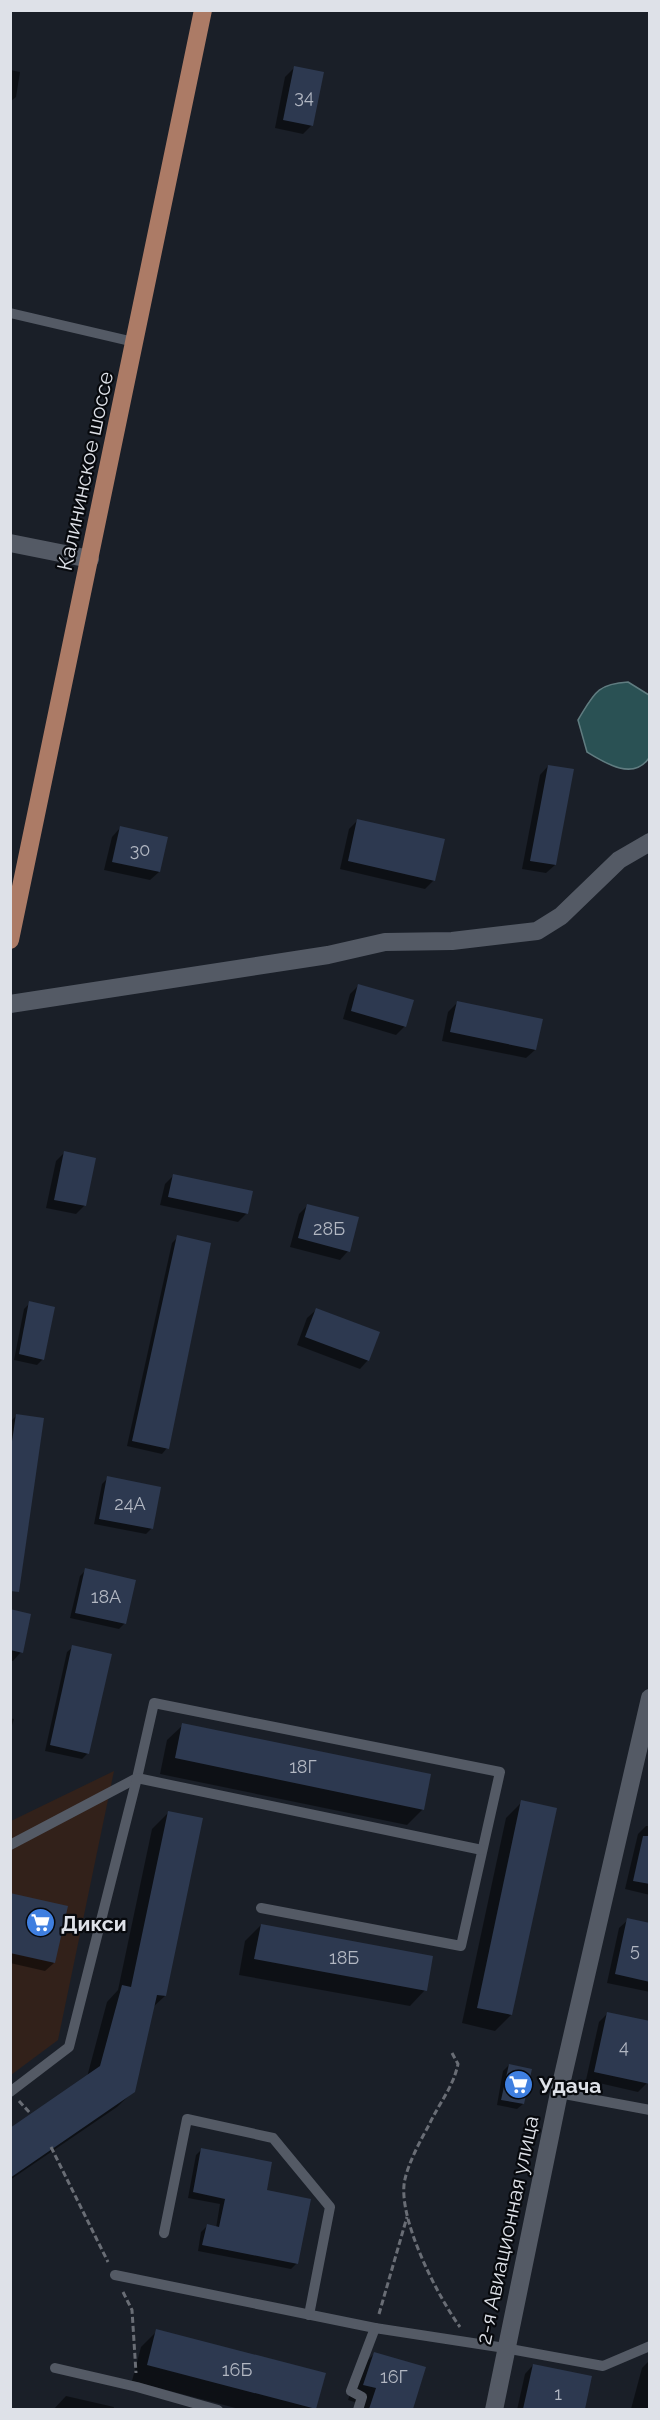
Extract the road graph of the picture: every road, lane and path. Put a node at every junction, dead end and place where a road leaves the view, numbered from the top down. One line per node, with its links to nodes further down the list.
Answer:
1 (203, 10): 3 (main road, Калининское шоссе)
2 (10, 313): 3 (lane)
3 (134, 342): 5 (main road, Калининское шоссе)
4 (10, 543): 5 (street)
5 (90, 559): 7 (main road, Калининское шоссе)
6 (650, 842): 9 (street)
7 (16, 886): 8 (main road, Калининское шоссе)
8 (10, 940)
9 (10, 1004)
10 (650, 1698): 13 (street, 2-я Авиационная улица)
11 (650, 1775): 13 (street)
12 (137, 1778): 14 (lane); 15 (lane); 15 (lane); 18 (lane)
13 (630, 1780): 19 (street, 2-я Авиационная улица)
14 (10, 1845)
15 (482, 1850): 16 (lane)
16 (261, 1908)
17 (452, 2054): 21 (path)
18 (10, 2092)
19 (559, 2093): 20 (lane); 28 (street, 2-я Авиационная улица)
20 (650, 2110)
21 (407, 2215): 25 (path); 26 (path)
22 (164, 2233): 24 (lane)
23 (115, 2275): 24 (lane)
24 (309, 2314): 25 (lane)
25 (375, 2328): 26 (lane); 31 (lane)
26 (472, 2342): 28 (lane)
27 (650, 2346): 28 (lane)
28 (505, 2348): 32 (street, 2-я Авиационная улица)
29 (55, 2368): 30 (lane)
30 (218, 2409)
31 (358, 2409)
32 (494, 2409)

